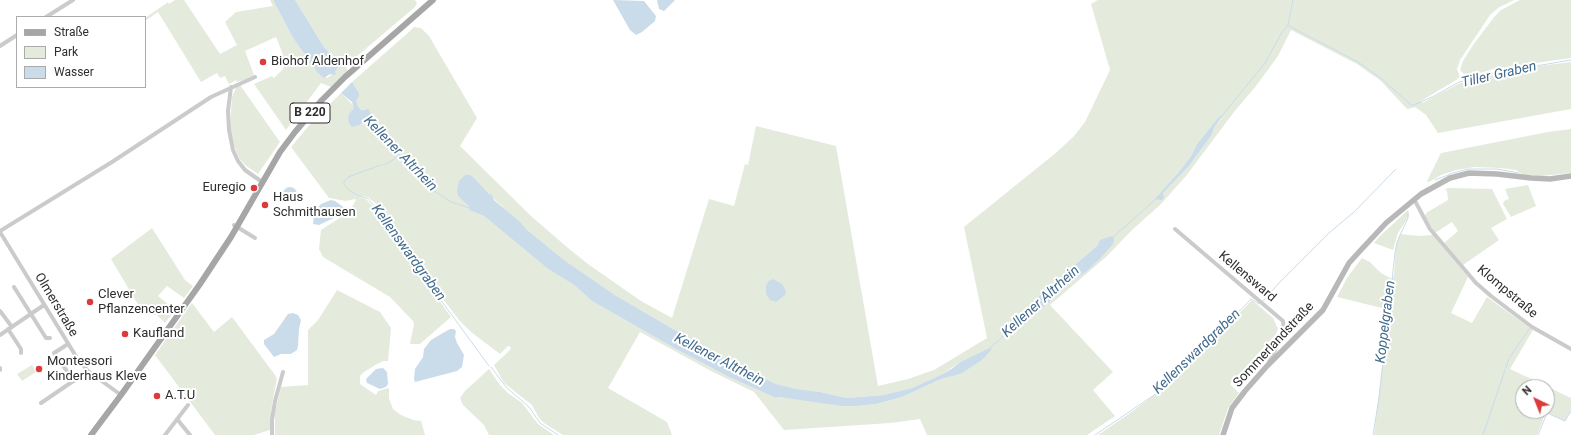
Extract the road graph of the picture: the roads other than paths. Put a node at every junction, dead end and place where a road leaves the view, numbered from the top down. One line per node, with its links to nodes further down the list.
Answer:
1 (73, 0): 3 (street)
2 (433, 0): 9 (main road, B 220)
3 (48, 16)
4 (16, 36): 5 (street)
5 (0, 46)
6 (255, 77): 7 (street)
7 (231, 87): 9 (street); 13 (street)
8 (1571, 176): 10 (street, Sommerlandstraße)
9 (262, 182): 11 (main road, B 220)
10 (1414, 198): 23 (street, Klompstraße); 25 (street, Sommerlandstraße)
11 (235, 226): 14 (street); 29 (main road, B 220)
12 (1175, 230): 25 (street, Kellensward)
13 (0, 232): 16 (street, Olmerstraße)
14 (255, 238)
15 (14, 287): 18 (street)
16 (44, 305): 18 (street); 22 (street, Olmerstraße)
17 (0, 311): 19 (street)
18 (32, 313): 19 (street); 21 (street)
19 (10, 328): 20 (street); 24 (street)
20 (0, 335)
21 (50, 338)
22 (68, 344): 26 (street, Olmerstraße); 28 (street)
23 (1571, 349)
24 (21, 352)
25 (1268, 366): 37 (street, Sommerlandstraße)
26 (88, 372): 28 (street); 29 (street, Olmerstraße)
27 (283, 372): 36 (street)
28 (74, 381): 30 (street)
29 (121, 395): 33 (main road, B 220)
30 (40, 403)
31 (188, 405): 32 (street)
32 (177, 419): 34 (street); 35 (street)
33 (91, 435)
34 (165, 435)
35 (190, 435)
36 (272, 435)
37 (1223, 435)

